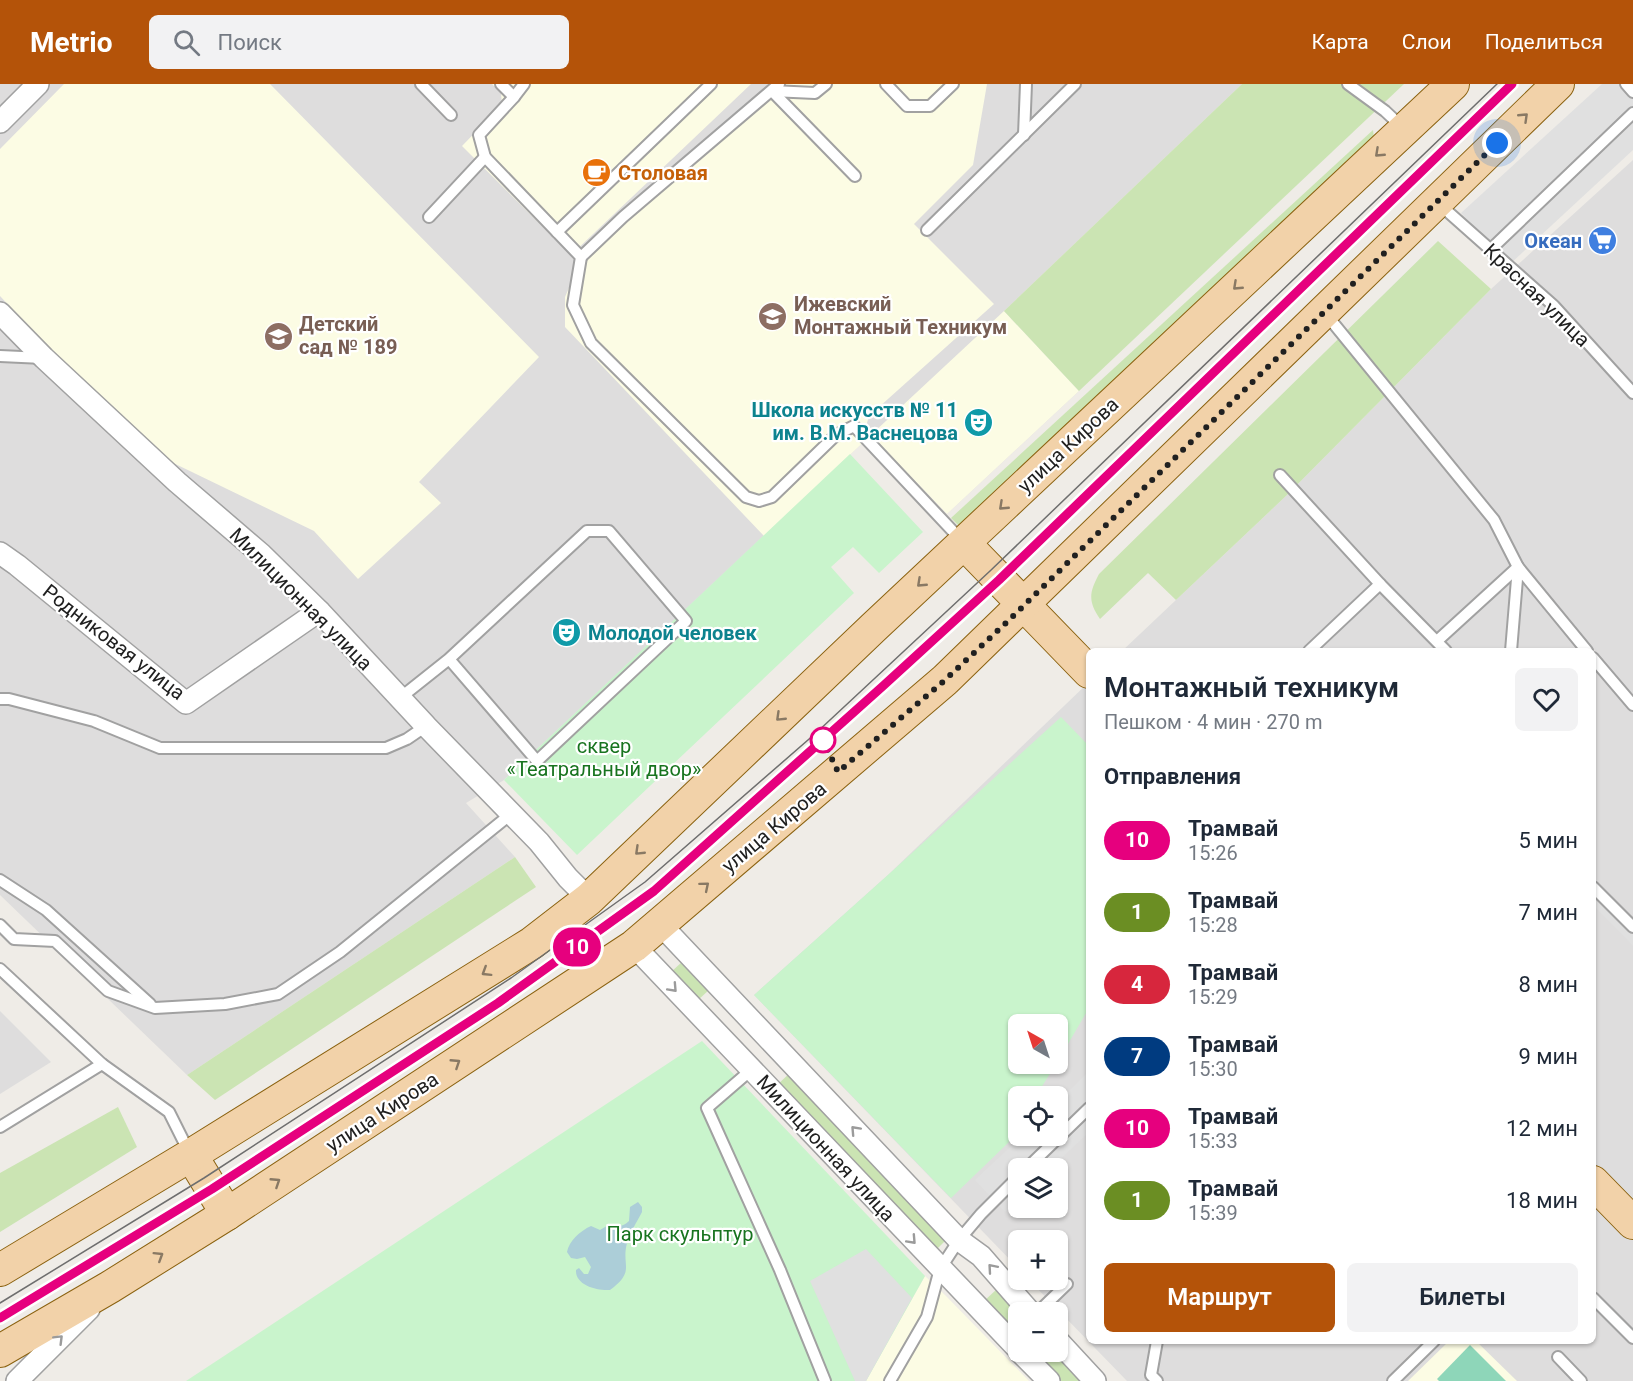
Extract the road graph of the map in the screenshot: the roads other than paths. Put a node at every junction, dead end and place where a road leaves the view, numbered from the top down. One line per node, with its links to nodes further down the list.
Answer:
1 (38, 84): 20 (street)
2 (421, 84): 19 (lane)
3 (501, 84): 17 (lane)
4 (524, 84): 17 (lane)
5 (711, 84): 28 (lane)
6 (826, 84): 15 (lane)
7 (886, 84): 8 (lane)
8 (953, 84)
9 (1026, 84): 22 (lane)
10 (1075, 84): 22 (lane)
11 (1348, 84): 21 (lane)
12 (1453, 84): 21 (main road, улица Кирова)
13 (1558, 84): 25 (main road, улица Кирова, one-way to 13)
14 (1626, 84): 16 (lane)
15 (776, 87): 24 (lane); 30 (lane)
16 (1633, 92)
17 (514, 98): 23 (lane)
18 (1633, 113): 29 (lane)
19 (451, 115)
20 (0, 122)
21 (1405, 129): 37 (main road, улица Кирова, one-way to 37)
22 (1024, 135): 27 (lane)
23 (485, 157): 26 (lane); 28 (lane)
24 (855, 176)
25 (1437, 202): 29 (lane, Красная улица); 31 (main road, улица Кирова)
26 (429, 217)
27 (927, 230)
28 (557, 232): 30 (lane)
29 (1490, 250): 35 (lane, Красная улица)
30 (581, 257): 37 (lane)
31 (1324, 312): 39 (lane); 41 (main road, улица Кирова)
32 (0, 313): 34 (street, Милиционная улица)
33 (0, 356): 34 (lane)
34 (44, 358): 42 (street, Милиционная улица)
35 (1633, 393)
36 (1280, 475): 40 (lane)
37 (964, 543): 41 (main road); 58 (main road, улица Кирова, one-way to 58)
38 (0, 554): 42 (street, Родниковая улица)
39 (1518, 567): 43 (lane); 46 (lane); 47 (lane)
40 (1380, 584): 43 (lane); 44 (lane)
41 (1024, 606): 50 (main road); 59 (main road, улица Кирова, one-way to 41)
42 (319, 611): 51 (street, Милиционная улица)
43 (1437, 641): 45 (lane)
44 (1312, 648)
45 (1443, 648)
46 (1511, 648)
47 (1585, 648)
48 (449, 659): 48 (lane); 51 (lane)
49 (1596, 662): 53 (lane)
50 (1086, 669)
51 (400, 698): 54 (street, Милиционная улица)
52 (0, 699): 54 (lane)
53 (1633, 705)
54 (426, 726): 55 (street, Милиционная улица)
55 (511, 814): 58 (street, Милиционная улица); 64 (lane)
56 (0, 879): 64 (lane)
57 (1596, 890): 61 (lane)
58 (589, 898): 69 (main road, улица Кирова, one-way to 69)
59 (660, 924): 62 (main road, улица Кирова); 75 (street, Милиционная улица, one-way to 59)
60 (0, 925): 64 (lane)
61 (1633, 927)
62 (634, 946): 66 (street, Милиционная улица, one-way to 66); 73 (main road, улица Кирова, one-way to 62)
63 (0, 969): 65 (lane)
64 (155, 1008)
65 (102, 1064): 68 (lane); 69 (lane)
66 (751, 1070): 76 (street, Милиционная улица, one-way to 76); 92 (lane)
67 (1086, 1111): 70 (lane)
68 (0, 1127)
69 (191, 1155): 73 (main road); 77 (main road, улица Кирова)
70 (1037, 1158)
71 (1008, 1187): 75 (lane)
72 (1596, 1187): 74 (main road)
73 (227, 1214): 78 (main road, улица Кирова, one-way to 73)
74 (1633, 1223)
75 (959, 1240): 76 (lane); 81 (street, Милиционная улица, one-way to 75)
76 (940, 1269): 84 (street, Милиционная улица); 93 (lane)
77 (0, 1270)
78 (110, 1287): 87 (main road, улица Кирова); 91 (street, one-way to 78)
79 (1061, 1290): 82 (lane)
80 (1596, 1301): 83 (lane)
81 (1021, 1302)
82 (1048, 1302)
83 (1633, 1338)
84 (1008, 1340)
85 (1157, 1344): 96 (lane)
86 (1431, 1344): 97 (lane)
87 (0, 1351)
88 (1068, 1352): 95 (street)
89 (1558, 1357): 98 (lane)
90 (1030, 1362): 94 (street, Милиционная улица)
91 (17, 1381)
92 (825, 1381)
93 (890, 1381)
94 (1049, 1381)
95 (1095, 1381)
96 (1157, 1381)
97 (1394, 1381)
98 (1581, 1381)

